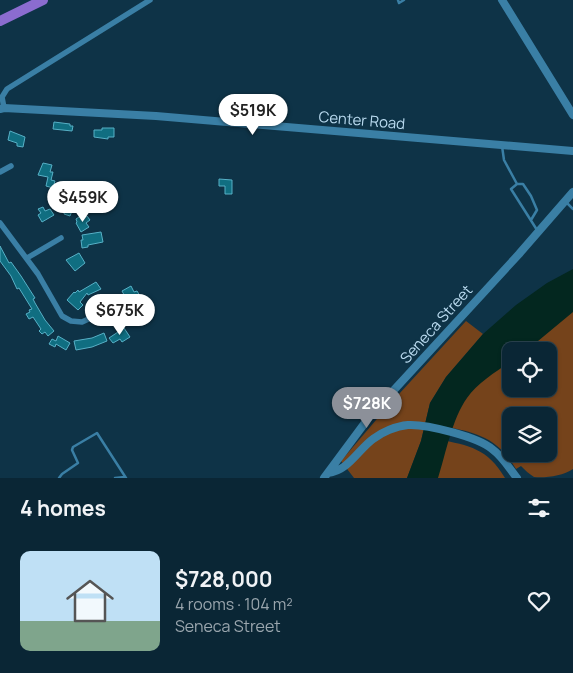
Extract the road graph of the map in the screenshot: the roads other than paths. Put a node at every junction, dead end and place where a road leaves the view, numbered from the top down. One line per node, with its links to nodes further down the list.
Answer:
1 (43, 0): 6 (highway)
2 (150, 0): 7 (street)
3 (398, 0): 4 (lane)
4 (404, 0)
5 (502, 0): 8 (main road)
6 (0, 21)
7 (2, 108): 9 (main road, Center Road)
8 (573, 115)
9 (502, 146): 10 (main road, Center Road); 13 (lane)
10 (573, 151)
11 (11, 166): 12 (street)
12 (0, 172)
13 (516, 184): 17 (lane); 17 (lane)
14 (573, 192): 15 (main road, Seneca Street)
15 (565, 201): 16 (lane); 19 (main road, Seneca Street)
16 (573, 209)
17 (531, 220): 19 (lane)
18 (0, 223): 21 (street)
19 (538, 231): 23 (main road, Seneca Street)
20 (61, 238): 21 (street)
21 (27, 258): 22 (street)
22 (104, 312)
23 (326, 475): 27 (main road)
24 (125, 477): 25 (lane); 26 (lane)
25 (59, 478)
26 (116, 478)
27 (517, 478)

